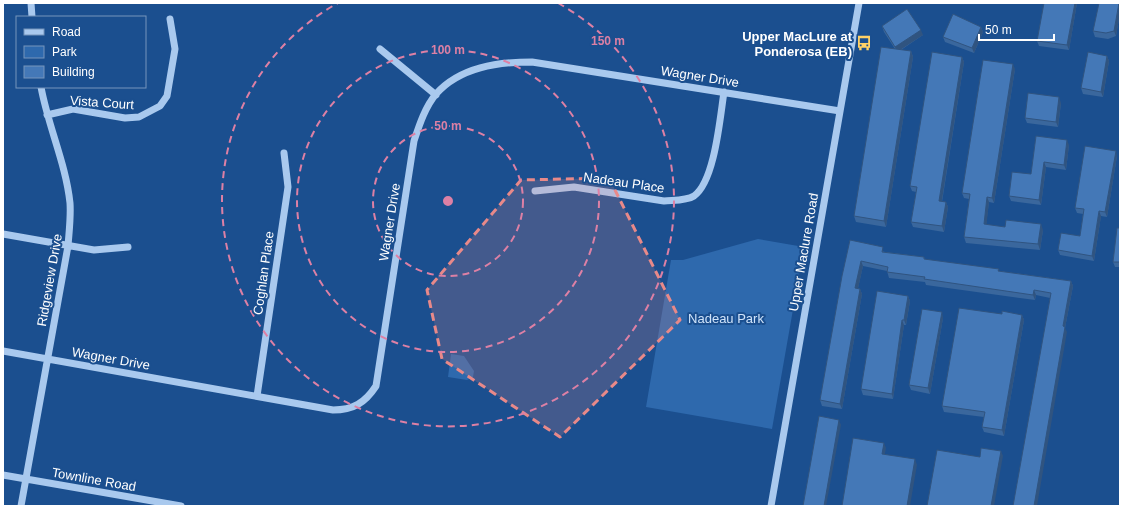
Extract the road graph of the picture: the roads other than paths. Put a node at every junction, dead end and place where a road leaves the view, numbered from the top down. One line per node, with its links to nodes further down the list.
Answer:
1 (31, 3): 3 (street)
2 (859, 3): 9 (street, Upper Maclure Road)
3 (32, 16)
4 (170, 19): 10 (street, Vista Court)
5 (380, 49): 8 (street)
6 (41, 88): 10 (street, Ridgeview Drive)
7 (724, 92): 8 (street, Wagner Drive); 9 (street, Wagner Drive); 12 (street, Nadeau Place)
8 (436, 95): 18 (street, Wagner Drive)
9 (840, 111): 23 (street, Upper Maclure Road)
10 (47, 115): 14 (street, Ridgeview Drive)
11 (284, 153): 18 (street, Coghlan Place)
12 (535, 191)
13 (3, 234): 14 (street)
14 (68, 246): 15 (street); 17 (street, Ridgeview Drive)
15 (128, 247)
16 (3, 351): 17 (street, Wagner Drive)
17 (47, 359): 18 (street, Wagner Drive); 20 (street, Ridgeview Drive)
18 (256, 396)
19 (3, 475): 20 (street, Townline Road)
20 (26, 479): 21 (street, Ridgeview Drive); 22 (street, Townline Road)
21 (21, 506)
22 (181, 506)
23 (771, 506)

